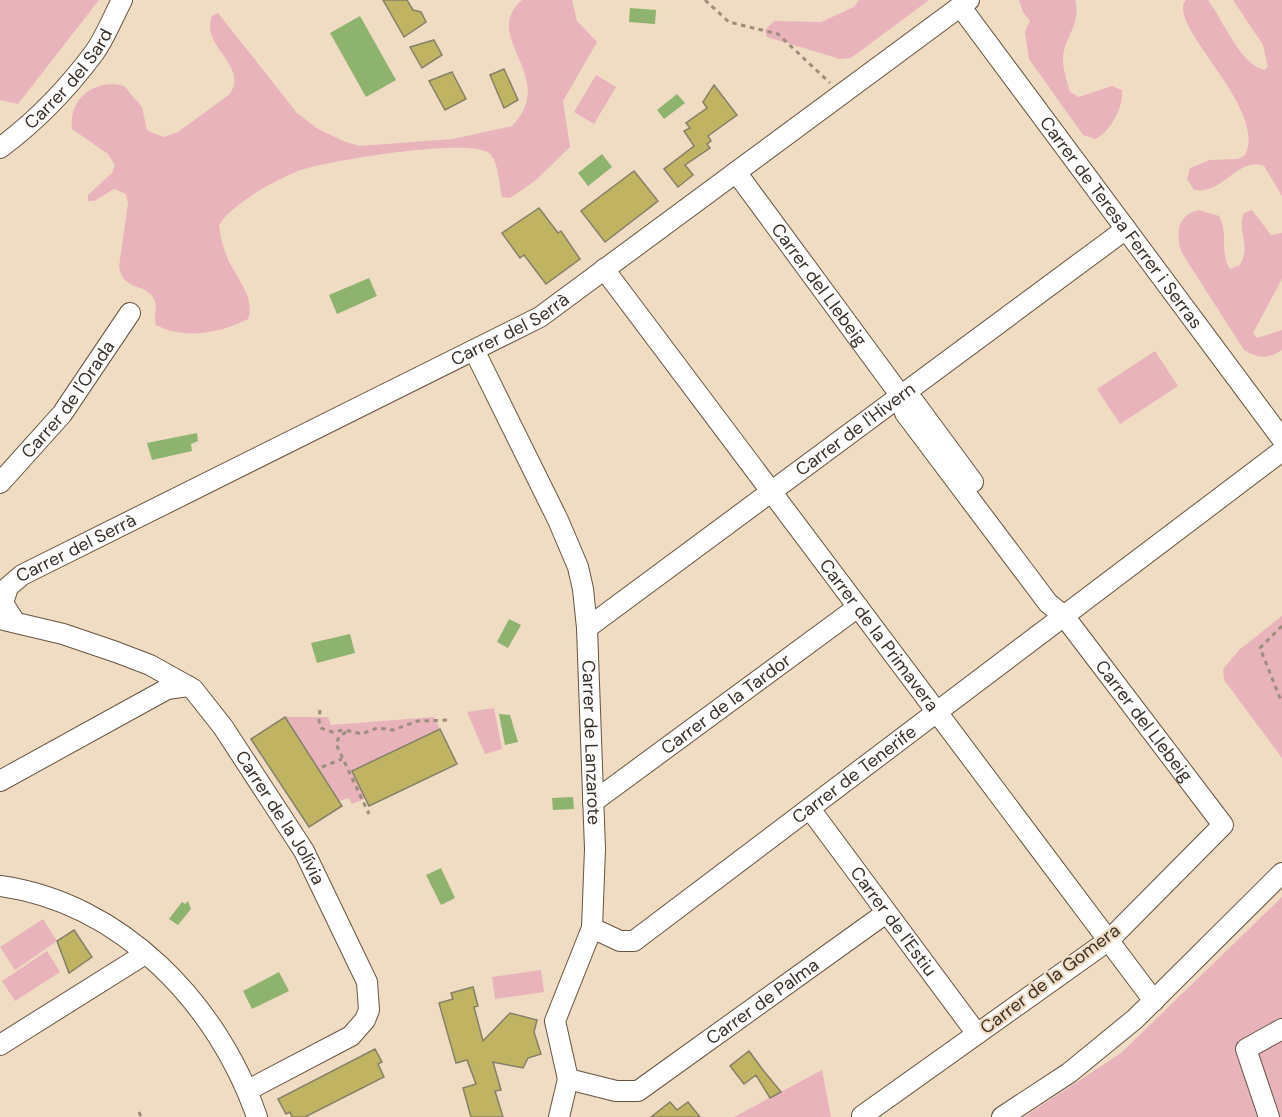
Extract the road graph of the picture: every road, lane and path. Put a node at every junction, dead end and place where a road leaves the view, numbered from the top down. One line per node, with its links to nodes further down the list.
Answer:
1 (122, 0): 5 (street, Carrer del Sard)
2 (705, 0): 4 (path)
3 (964, 3): 4 (street, Carrer del Serrà); 7 (street, Carrer de Teresa Ferrer i Serras)
4 (841, 94): 6 (street, Carrer del Serrà)
5 (0, 148)
6 (736, 172): 8 (street, Carrer del Serrà); 11 (street, Carrer del Llebeig)
7 (1126, 230): 11 (street, Carrer de l'Hivern); 12 (street, Carrer de Teresa Ferrer i Serras)
8 (604, 269): 10 (street, Carrer del Serrà); 15 (street, Carrer de la Primavera)
9 (130, 313): 14 (street, Carrer de l'Orada)
10 (474, 350): 16 (street, Carrer del Serrà); 21 (street, Carrer de Lanzarote)
11 (901, 396): 15 (street, Carrer de l'Hivern); 18 (street, Carrer del Llebeig)
12 (1282, 439)
13 (1282, 452): 18 (street, Carrer de Tenerife)
14 (0, 483)
15 (771, 492): 17 (street, Carrer de la Primavera); 21 (street, Carrer de l'Hivern)
16 (4, 589): 19 (street, Carrer del Serrà)
17 (858, 607): 27 (street, Carrer de la Primavera); 33 (street, Carrer de la Tardor)
18 (1065, 616): 27 (street, Carrer de Tenerife); 36 (street, Carrer del Llebeig)
19 (8, 621): 22 (street, Carrer de la Jolívia)
20 (1282, 626): 25 (path)
21 (587, 628): 33 (street, Carrer de Lanzarote)
22 (150, 665): 23 (street, Carrer de la Jolívia); 24 (street)
23 (188, 686): 24 (street); 48 (street, Carrer de la Jolívia)
24 (152, 697): 32 (street)
25 (1282, 704)
26 (320, 710): 29 (path)
27 (936, 711): 34 (street, Carrer de Tenerife); 41 (street, Carrer de la Primavera)
28 (450, 720): 29 (path)
29 (348, 731): 30 (path)
30 (342, 759): 31 (path); 35 (path)
31 (322, 767)
32 (0, 781)
33 (593, 802): 40 (street, Carrer de Lanzarote)
34 (810, 809): 39 (street, Carrer de l'Estiu); 40 (street, Carrer de Tenerife)
35 (369, 814)
36 (1223, 825): 41 (street, Carrer de la Gomera)
37 (1282, 873): 43 (street)
38 (0, 886): 42 (street)
39 (886, 912): 45 (street, Carrer de l'Estiu); 47 (street, Carrer de Palma)
40 (592, 928): 47 (street, Carrer de Lanzarote)
41 (1109, 940): 43 (street, Carrer de la Primavera); 45 (street, Carrer de la Gomera)
42 (145, 954): 46 (street); 48 (street)
43 (1154, 1001): 55 (street)
44 (1279, 1031): 49 (street)
45 (976, 1034): 51 (street, Carrer de la Gomera)
46 (0, 1045)
47 (568, 1079): 54 (street)
48 (248, 1090): 53 (street)
49 (1273, 1095): 56 (street)
50 (139, 1112): 52 (path)
51 (862, 1116)
52 (141, 1117)
53 (258, 1117)
54 (559, 1117)
55 (1002, 1117)
56 (1269, 1117)

